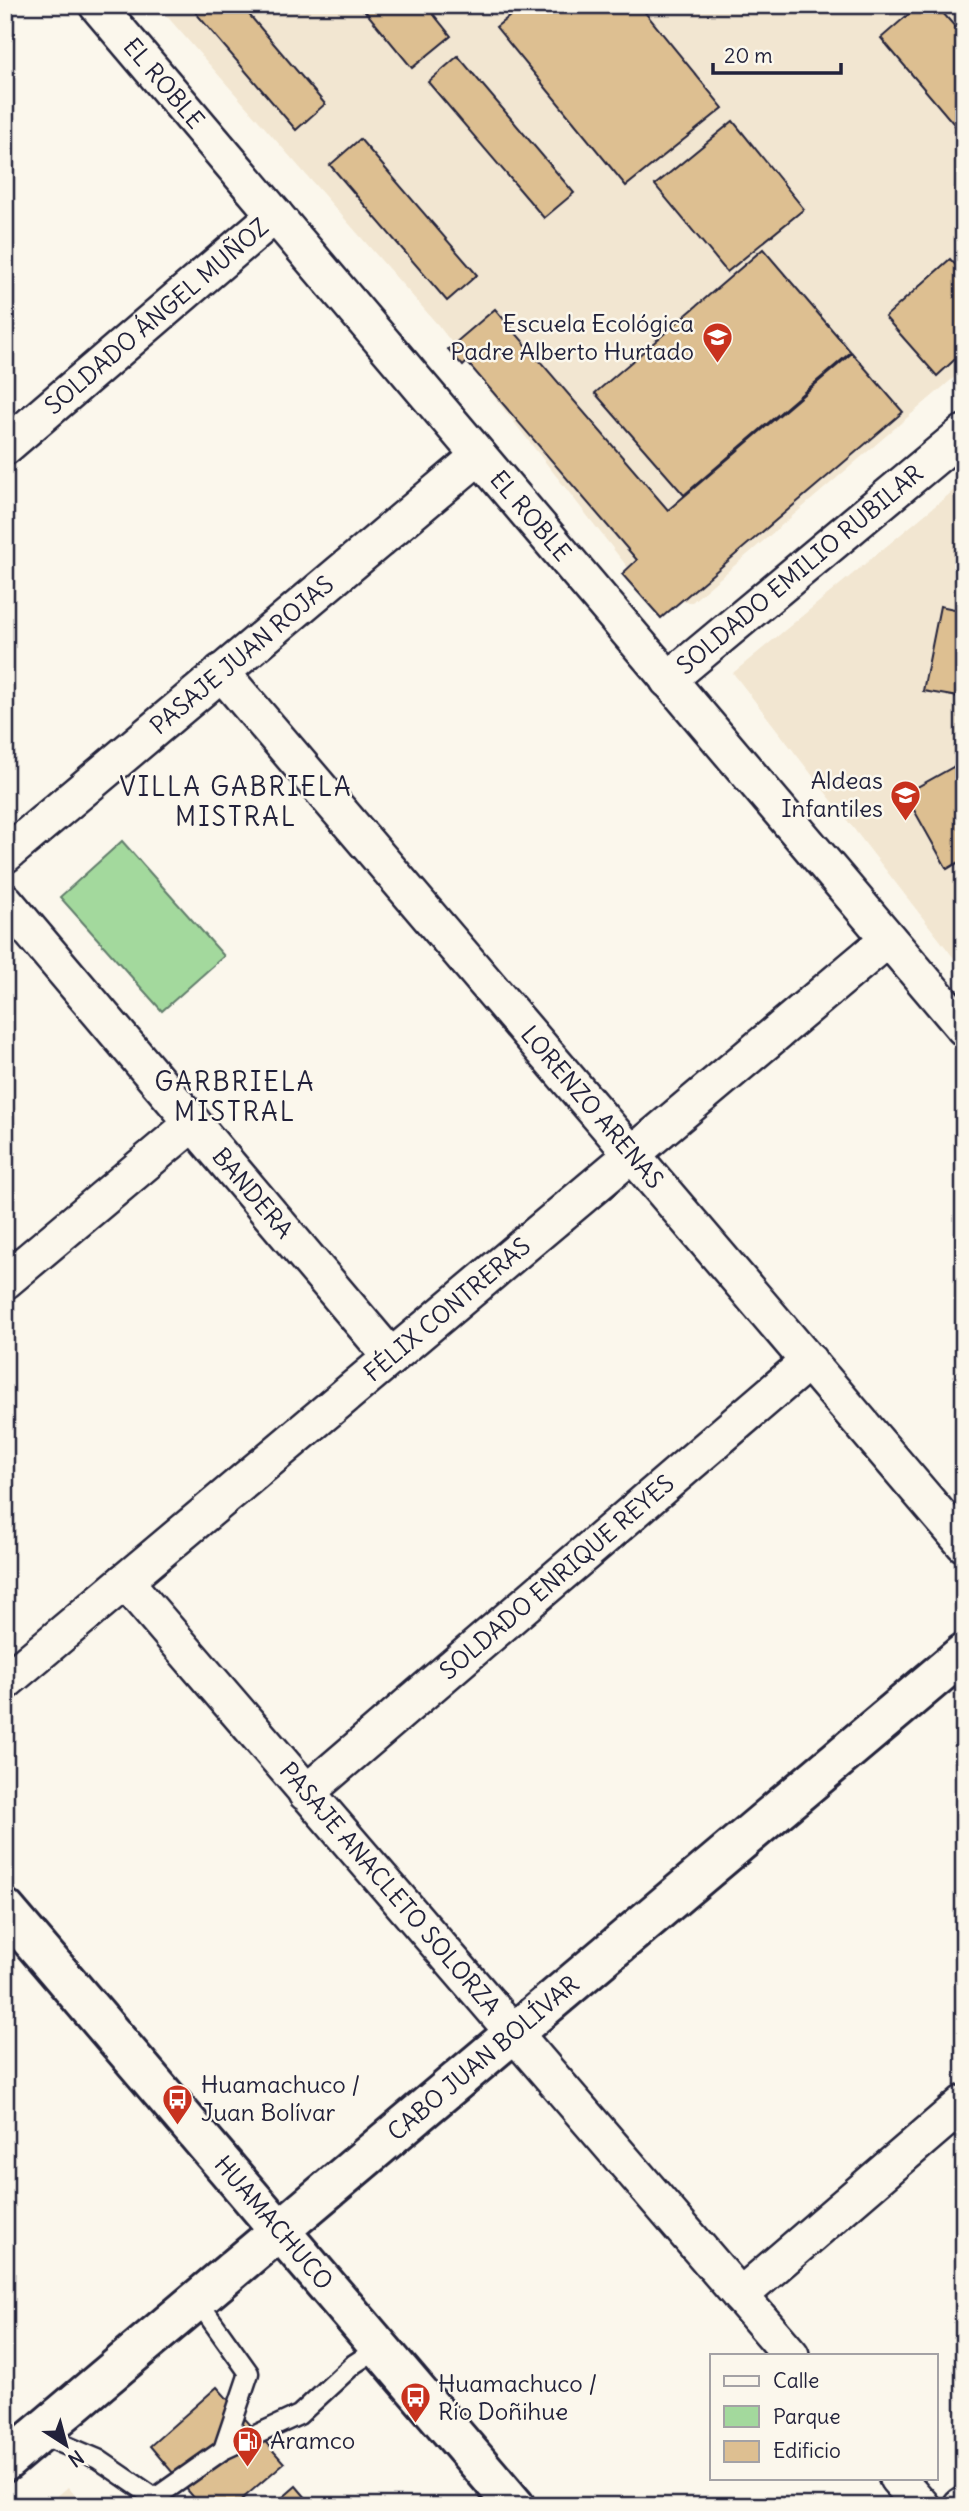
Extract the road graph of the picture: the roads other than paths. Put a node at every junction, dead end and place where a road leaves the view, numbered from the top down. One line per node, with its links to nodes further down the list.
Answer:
1 (97, 5): 2 (street, EL ROBLE)
2 (275, 215): 4 (street, SOLDADO ÁNGEL MUÑOZ); 5 (street, EL ROBLE)
3 (964, 433): 7 (street, SOLDADO EMILIO RUBILAR)
4 (5, 447)
5 (479, 456): 6 (street, PASAJE JUAN ROJAS); 7 (street, EL ROBLE)
6 (221, 672): 8 (street, PASAJE JUAN ROJAS); 13 (street, LORENZO ARENAS)
7 (668, 680): 10 (street, EL ROBLE)
8 (5, 855)
9 (5, 901): 12 (street, BANDERA)
10 (888, 939): 11 (street, EL ROBLE); 13 (street, FÉLIX CONTRERAS)
11 (964, 1028)
12 (193, 1123): 14 (street); 15 (street, BANDERA)
13 (632, 1154): 15 (street, FÉLIX CONTRERAS); 16 (street, LORENZO ARENAS)
14 (5, 1281)
15 (391, 1357): 18 (street, FÉLIX CONTRERAS)
16 (808, 1362): 17 (street, LORENZO ARENAS); 21 (street, SOLDADO ENRIQUE REYES)
17 (964, 1544)
18 (125, 1581): 20 (street, FÉLIX CONTRERAS); 21 (street, PASAJE ANACLETO SOLORZA)
19 (964, 1653): 23 (street, CABO JUAN BOLÍVAR)
20 (5, 1682)
21 (306, 1793): 23 (street, PASAJE ANACLETO SOLORZA)
22 (5, 1909): 25 (street, HUAMACHUCO)
23 (513, 2034): 25 (street, CABO JUAN BOLÍVAR); 26 (street, PASAJE ANACLETO SOLORZA)
24 (964, 2103): 26 (street)
25 (281, 2229): 27 (street, CABO JUAN BOLÍVAR); 28 (street, HUAMACHUCO)
26 (740, 2296): 29 (street, PASAJE ANACLETO SOLORZA)
27 (197, 2300): 30 (street, CABO JUAN BOLÍVAR); 31 (lane)
28 (380, 2347): 31 (lane); 34 (street, HUAMACHUCO)
29 (790, 2354)
30 (39, 2434): 31 (lane); 32 (street, CABO JUAN BOLÍVAR)
31 (223, 2450)
32 (5, 2462)
33 (899, 2480): 35 (street)
34 (515, 2506)
35 (922, 2506)

